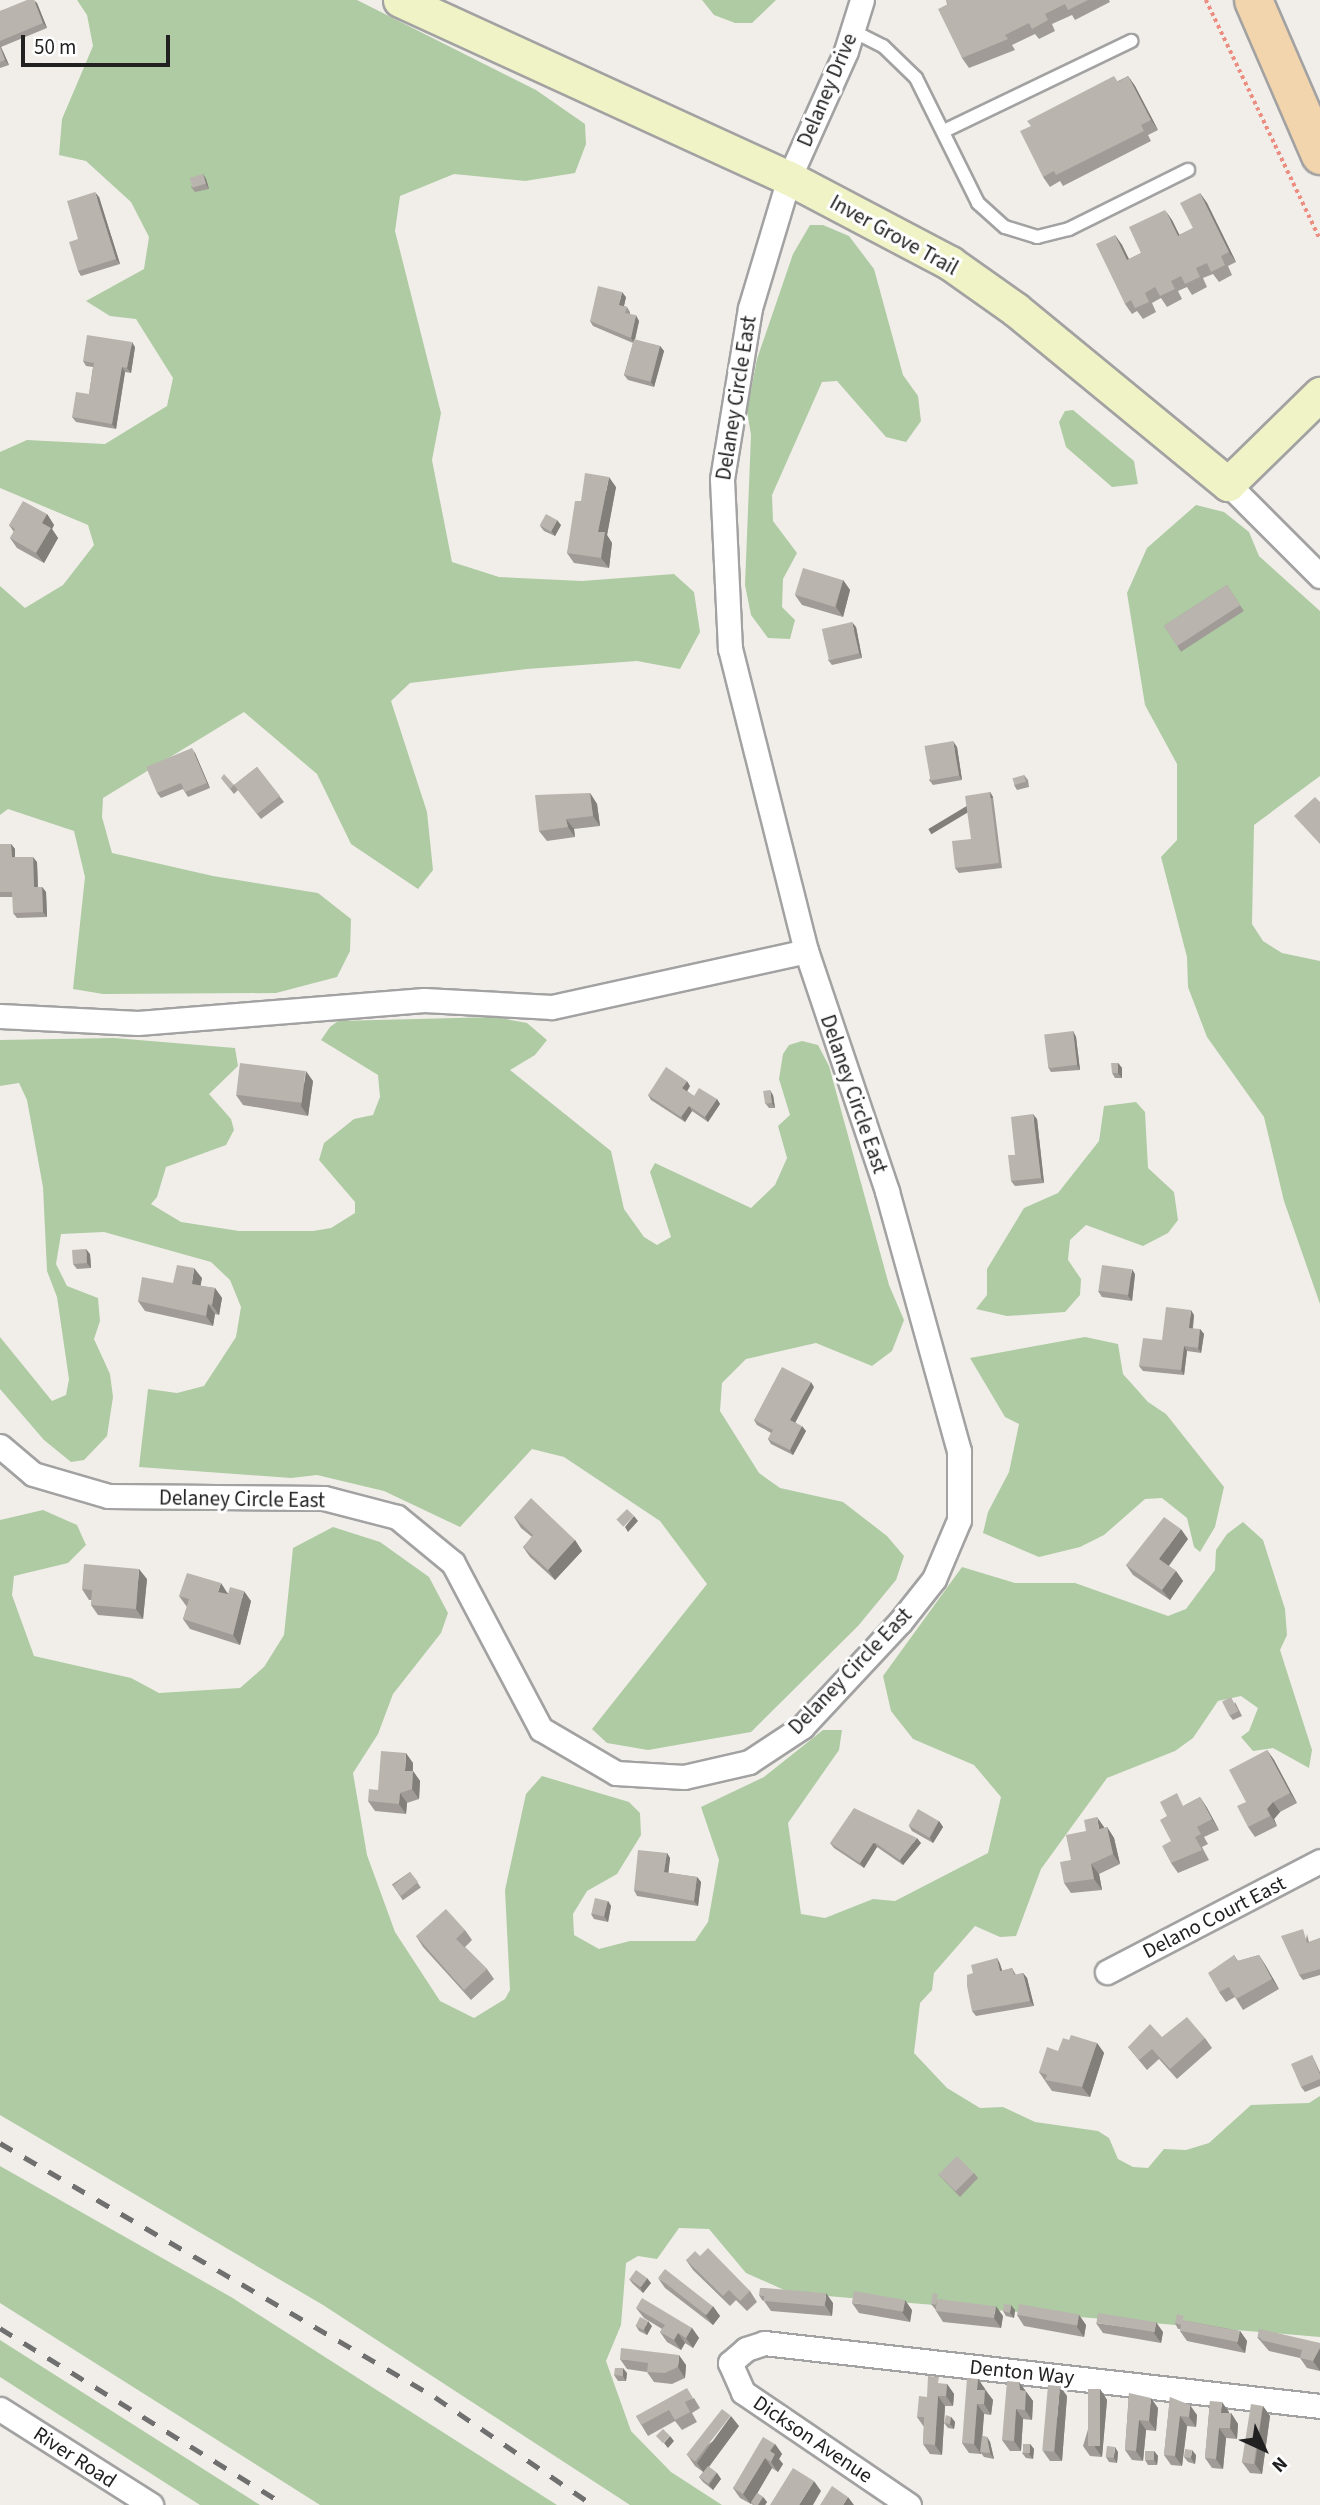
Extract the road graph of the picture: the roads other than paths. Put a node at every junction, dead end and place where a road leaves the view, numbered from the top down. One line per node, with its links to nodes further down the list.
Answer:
1 (400, 0): 9 (street, Inver Grove Trail)
2 (862, 0): 4 (street, Delaney Drive)
3 (1253, 0): 7 (main road)
4 (853, 31): 6 (lane); 9 (street, Delaney Drive)
5 (1131, 41): 6 (lane)
6 (944, 131): 8 (lane)
7 (1320, 155)
8 (1188, 170)
9 (789, 178): 11 (street, Inver Grove Trail); 13 (street, Delaney Circle East)
10 (1320, 394): 11 (street)
11 (1228, 484): 12 (street, Inver Grove Trail)
12 (1320, 576)
13 (806, 951): 14 (street); 15 (street, Delaney Circle East)
14 (0, 1016)
15 (0, 1446)
16 (1320, 1861): 17 (street, Delano Court East)
17 (1107, 1972)
18 (730, 2363): 19 (street, Denton Way); 22 (street, Dickson Avenue)
19 (1320, 2406)
20 (0, 2409): 21 (street, River Road)
21 (151, 2505)
22 (909, 2505)

